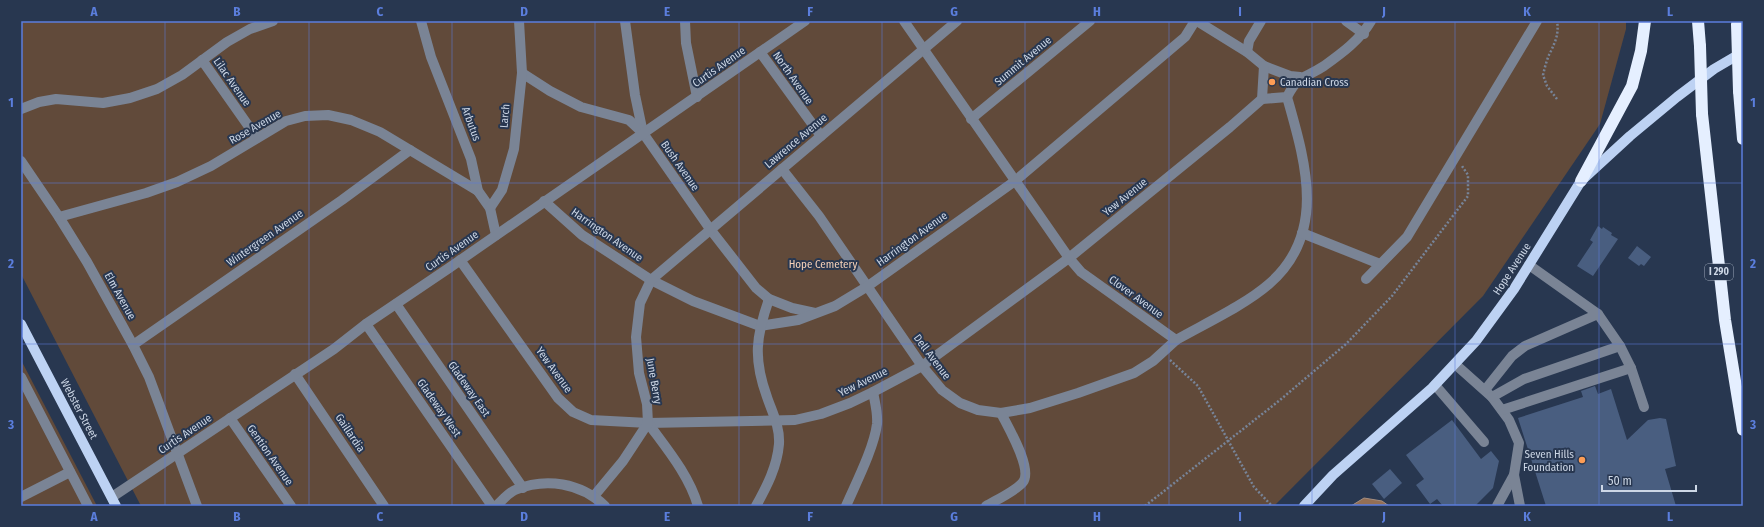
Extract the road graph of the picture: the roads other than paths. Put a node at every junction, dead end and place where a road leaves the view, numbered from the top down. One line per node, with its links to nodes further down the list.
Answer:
1 (273, 21): 23 (lane)
2 (421, 21): 41 (lane, Arbutus)
3 (519, 21): 25 (lane, Larch)
4 (626, 21): 32 (lane, Bush Avenue)
5 (685, 21): 27 (lane)
6 (805, 21): 20 (lane, Curtis Avenue)
7 (904, 21): 19 (lane, Clover Avenue)
8 (957, 21): 19 (lane, Lawrence Avenue)
9 (1090, 21): 31 (lane, Summit Avenue)
10 (1196, 21): 21 (lane); 39 (lane, Harrington Avenue)
11 (1261, 21): 21 (lane)
12 (1346, 21): 18 (lane)
13 (1371, 21): 18 (lane)
14 (1537, 21): 50 (lane)
15 (1645, 21): 40 (highway)
16 (1698, 21): 79 (highway, I 290, bridge)
17 (1740, 23): 35 (highway, bridge)
18 (1364, 34): 26 (lane)
19 (923, 48): 31 (lane, Clover Avenue); 33 (lane, Lawrence Avenue)
20 (760, 52): 27 (lane, Curtis Avenue); 33 (lane, North Avenue)
21 (1247, 52): 24 (lane)
22 (1743, 52): 40 (main road, Hope Avenue)
23 (202, 60): 30 (lane); 34 (lane, Lilac Avenue)
24 (1264, 66): 26 (lane); 29 (lane)
25 (522, 73): 32 (lane); 43 (lane, Larch)
26 (1300, 77): 28 (lane)
27 (697, 97): 32 (lane, Curtis Avenue)
28 (1287, 97): 29 (lane); 46 (lane)
29 (1262, 99): 48 (lane, Yew Avenue)
30 (21, 109)
31 (971, 119): 39 (lane, Clover Avenue)
32 (643, 133): 42 (lane, Curtis Avenue); 45 (lane, Bush Avenue)
33 (821, 136): 38 (lane, Lawrence Avenue)
34 (257, 138): 36 (lane, Rose Avenue); 44 (lane, Rose Avenue)
35 (1743, 139)
36 (410, 150): 41 (lane, Rose Avenue); 63 (lane, Wintergreen Avenue)
37 (21, 161): 44 (lane, Elm Avenue)
38 (782, 168): 45 (lane, Lawrence Avenue); 54 (lane, Dell Avenue)
39 (1015, 181): 48 (lane, Clover Avenue); 54 (lane, Harrington Avenue)
40 (1581, 181): 51 (main road, Hope Avenue)
41 (478, 191): 43 (lane, Arbutus)
42 (544, 201): 47 (lane, Curtis Avenue); 53 (lane, Harrington Avenue)
43 (490, 208): 47 (lane, Arbutus)
44 (59, 217): 63 (lane, Elm Avenue)
45 (710, 230): 53 (lane, Lawrence Avenue); 55 (lane, Bush Avenue)
46 (1302, 234): 50 (lane); 62 (lane)
47 (496, 235): 49 (lane, Curtis Avenue)
48 (1069, 258): 62 (lane, Clover Avenue); 66 (lane, Yew Avenue)
49 (460, 260): 56 (lane, Curtis Avenue); 78 (lane, Yew Avenue)
50 (1380, 264): 52 (lane)
51 (1530, 265): 58 (lane); 65 (main road, Hope Avenue)
52 (1366, 279)
53 (651, 280): 61 (lane, Harrington Avenue); 78 (lane, June Berry)
54 (868, 286): 57 (lane, Harrington Avenue); 66 (lane, Dell Avenue)
55 (770, 299): 57 (lane, Bush Avenue); 61 (lane)
56 (396, 304): 60 (lane, Curtis Avenue); 84 (lane, Gladeway East)
57 (815, 314): 61 (lane, Harrington Avenue)
58 (1598, 314): 64 (lane); 72 (lane)
59 (21, 324): 87 (main road, Webster Street)
60 (366, 324): 68 (lane, Curtis Avenue); 92 (lane, Gladeway West)
61 (760, 326): 77 (lane)
62 (1176, 340): 75 (lane, Dell Avenue)
63 (133, 345): 81 (lane, Elm Avenue)
64 (1620, 346): 67 (lane); 72 (lane)
65 (1455, 364): 70 (main road, Hope Avenue); 72 (lane)
66 (922, 366): 71 (lane, Yew Avenue); 75 (lane, Dell Avenue)
67 (1631, 368): 73 (lane); 74 (lane)
68 (295, 374): 76 (lane, Curtis Avenue); 91 (lane, Gaillardia)
69 (21, 377): 82 (lane)
70 (1435, 385): 80 (lane); 99 (main road, Hope Avenue)
71 (873, 392): 77 (lane, Yew Avenue); 97 (lane)
72 (1488, 394): 74 (lane)
73 (1644, 407)
74 (1502, 410): 83 (lane)
75 (1001, 413): 98 (lane)
76 (230, 418): 81 (lane, Curtis Avenue); 90 (lane, Gention Avenue)
77 (777, 422): 78 (lane, Yew Avenue); 96 (lane)
78 (648, 423): 85 (lane); 95 (lane)
79 (1743, 430)
80 (1484, 442)
81 (178, 453): 87 (lane, Curtis Avenue); 89 (lane, Elm Avenue)
82 (70, 472): 86 (lane); 88 (lane)
83 (1514, 475): 100 (lane); 101 (lane)
84 (523, 488): 85 (lane); 93 (lane)
85 (594, 496): 94 (lane)
86 (21, 497)
87 (114, 502)
88 (88, 506)
89 (197, 506)
90 (291, 506)
91 (384, 506)
92 (492, 506)
93 (496, 506)
94 (605, 506)
95 (698, 506)
96 (756, 506)
97 (846, 506)
98 (986, 506)
99 (1304, 506)
100 (1497, 506)
101 (1520, 506)

